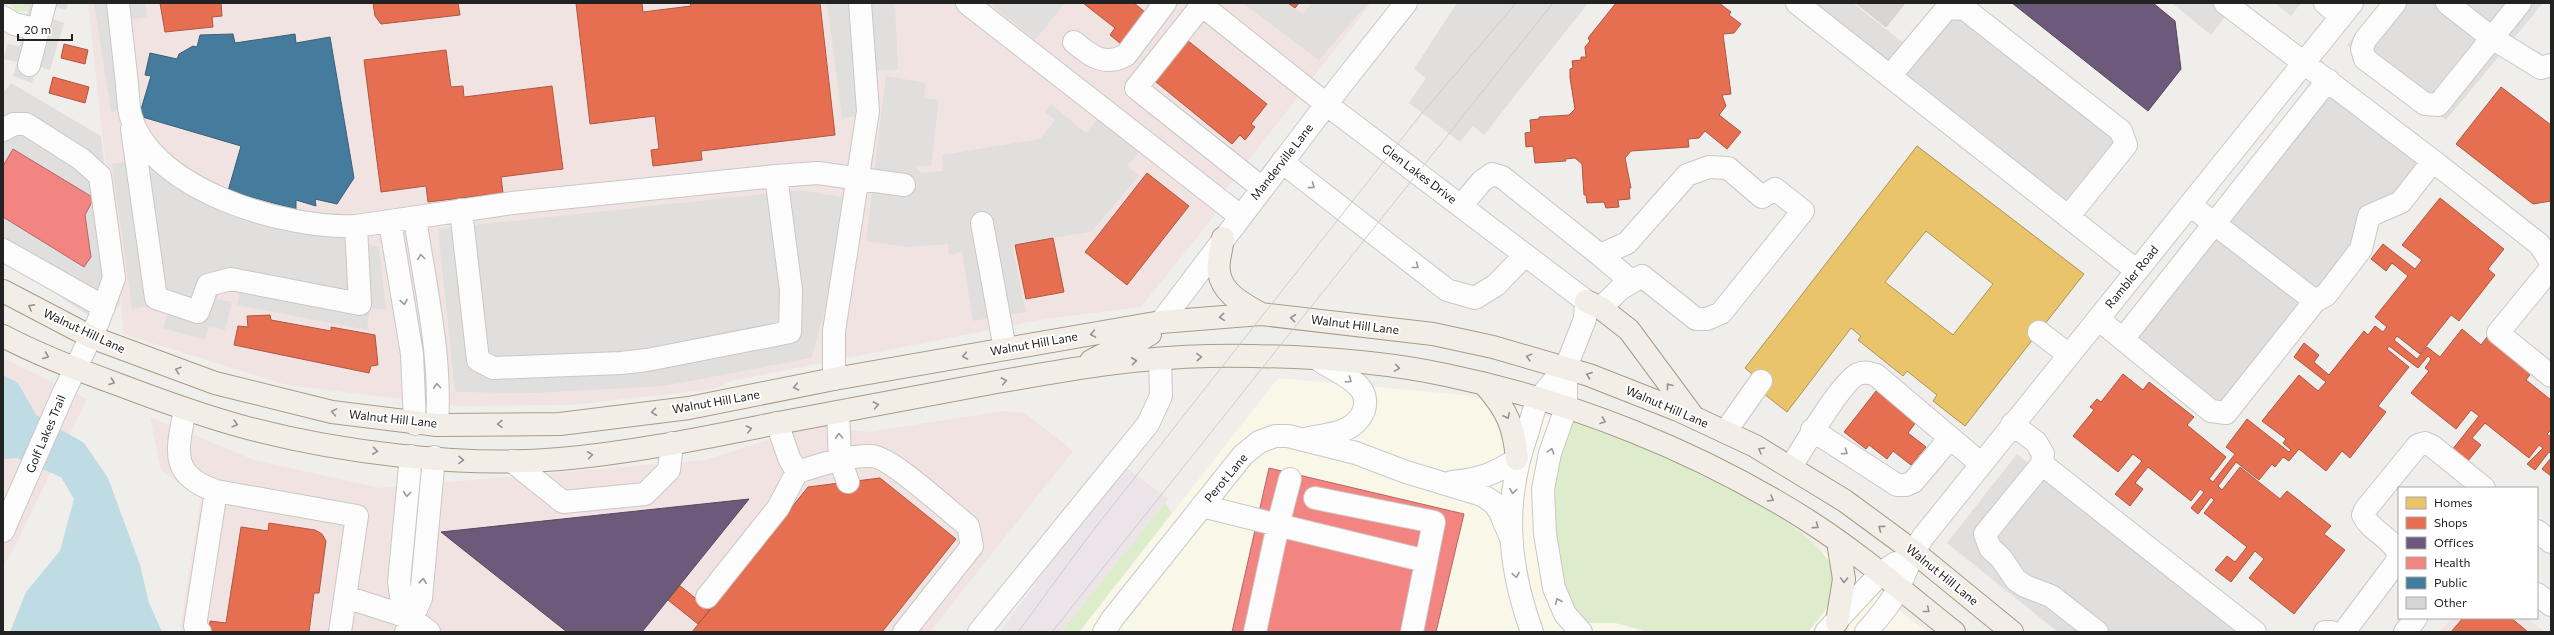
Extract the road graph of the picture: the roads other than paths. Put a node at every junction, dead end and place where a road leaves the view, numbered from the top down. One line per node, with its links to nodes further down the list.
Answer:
1 (45, 3): 16 (street)
2 (118, 3): 25 (street)
3 (860, 3): 30 (street)
4 (967, 3): 36 (street)
5 (1164, 3): 18 (street)
6 (1406, 3): 24 (street, Manderville Lane)
7 (1797, 3): 22 (street)
8 (2225, 3): 19 (street)
9 (2324, 3): 14 (street)
10 (2395, 3): 17 (street)
11 (2447, 3): 17 (street)
12 (2520, 3): 17 (street)
13 (1201, 4): 24 (street, Glen Lakes Drive); 32 (street)
14 (2346, 10): 19 (street, Rambler Road)
15 (3, 17): 16 (street)
16 (39, 30): 20 (street)
17 (2492, 38): 21 (street)
18 (1074, 42)
19 (2303, 64): 23 (street); 33 (street, Rambler Road)
20 (30, 65)
21 (2551, 65)
22 (1890, 76): 37 (street); 37 (street)
23 (2328, 80): 27 (street); 41 (street)
24 (1326, 104): 28 (street, Manderville Lane); 34 (street, Glen Lakes Drive)
25 (131, 118): 42 (street); 42 (street)
26 (3, 130): 54 (street, Golf Lakes Trail)
27 (2433, 161): 47 (street); 52 (street)
28 (1282, 162): 32 (street, Manderville Lane); 45 (street, one-way to 45)
29 (776, 176): 30 (street); 35 (street); 35 (street)
30 (858, 177): 31 (street); 70 (street)
31 (904, 184)
32 (1262, 188): 36 (street, Manderville Lane)
33 (2190, 205): 41 (street); 49 (street, Rambler Road)
34 (1461, 206): 45 (street, Glen Lakes Drive); 46 (street)
35 (461, 210): 38 (street)
36 (1240, 216): 43 (street, Manderville Lane)
37 (2068, 217): 49 (street)
38 (415, 218): 39 (street); 81 (street, one-way to 38)
39 (390, 222): 42 (street); 79 (street, one-way to 79)
40 (982, 223): 62 (street)
41 (2215, 224): 52 (street); 61 (street)
42 (356, 226)
43 (1223, 238): 55 (main road); 57 (street, Manderville Lane)
44 (3, 250): 54 (street)
45 (1525, 255): 53 (street, Glen Lakes Drive)
46 (1600, 255): 50 (street); 50 (street)
47 (2551, 262)
48 (2551, 268): 66 (street)
49 (2136, 271): 56 (street, Rambler Road)
50 (1631, 281): 53 (street)
51 (3, 291): 60 (main road, Walnut Hill Lane, one-way to 51)
52 (2314, 301): 61 (street)
53 (1593, 304): 68 (street); 77 (main road, one-way to 53)
54 (104, 307): 60 (street, Golf Lakes Trail)
55 (1261, 314): 57 (main road, Walnut Hill Lane, one-way to 57); 68 (main road, Walnut Hill Lane, one-way to 55)
56 (2098, 319): 61 (street); 63 (street, Rambler Road)
57 (1161, 322): 62 (main road, Walnut Hill Lane, one-way to 62); 67 (main road)
58 (2039, 332): 63 (street)
59 (3, 336): 69 (main road, one-way to 69)
60 (91, 337): 69 (street, Golf Lakes Trail); 79 (main road, Walnut Hill Lane, one-way to 60)
61 (2123, 339)
62 (1004, 349): 70 (main road, Walnut Hill Lane, one-way to 70)
63 (2068, 355): 80 (street, Rambler Road)
64 (1160, 359): 65 (main road, one-way to 65); 67 (main road, one-way to 64); 127 (street)
65 (1317, 359): 72 (main road, one-way to 72); 85 (street, one-way to 85)
66 (2547, 364)
67 (1081, 366): 76 (main road, one-way to 67)
68 (1566, 367): 73 (street); 74 (street); 77 (main road, Walnut Hill Lane, one-way to 68)
69 (75, 369): 75 (main road, one-way to 75); 105 (street, Golf Lakes Trail)
70 (834, 379): 76 (main road); 81 (main road, Walnut Hill Lane, one-way to 81)
71 (1761, 381): 83 (street)
72 (1484, 385): 73 (main road); 90 (main road, one-way to 90)
73 (1538, 400): 74 (main road); 90 (street)
74 (1566, 408): 108 (main road, one-way to 108); 132 (street, one-way to 74)
75 (185, 410): 87 (main road, one-way to 87); 101 (street)
76 (838, 412): 78 (main road); 89 (street, one-way to 76)
77 (1694, 417): 83 (main road, Walnut Hill Lane)
78 (777, 423): 86 (main road, one-way to 78); 95 (street)
79 (415, 424): 81 (main road, Walnut Hill Lane); 87 (main road)
80 (2012, 424): 92 (street, Rambler Road); 93 (street)
81 (437, 425): 88 (main road)
82 (1812, 430): 84 (street, one-way to 84); 84 (street); 94 (street)
83 (1725, 432): 94 (main road, Walnut Hill Lane, one-way to 83)
84 (1950, 438): 92 (street)
85 (1303, 440): 98 (street, Perot Lane); 103 (street, Perot Lane)
86 (672, 443): 91 (main road, one-way to 86); 91 (street)
87 (411, 456): 88 (main road); 121 (street, one-way to 121)
88 (434, 458): 91 (main road, one-way to 91); 121 (street, one-way to 88)
89 (840, 460): 95 (street); 97 (street); 126 (street)
90 (1517, 460): 98 (street); 107 (street, one-way to 107)
91 (512, 461)
92 (1980, 463): 110 (street, Rambler Road)
93 (2042, 464): 136 (street); 137 (street)
94 (1791, 467): 110 (main road, Walnut Hill Lane, one-way to 94)
95 (797, 472): 118 (street)
96 (1290, 478): 104 (street)
97 (848, 482)
98 (1447, 483): 107 (street, Perot Lane)
99 (2398, 483): 100 (street); 111 (street)
100 (2483, 487)
101 (216, 491): 117 (street); 123 (street)
102 (1315, 498): 113 (street)
103 (1202, 506): 104 (street); 128 (street, Perot Lane)
104 (1278, 525): 113 (street); 129 (street)
105 (3, 531)
106 (2538, 532): 109 (street)
107 (1510, 536): 131 (street, one-way to 131)
108 (1838, 542): 114 (main road); 122 (main road, one-way to 122)
109 (2551, 542)
110 (1913, 551): 114 (street, Rambler Road); 115 (street, Rambler Road); 135 (main road, Walnut Hill Lane)
111 (2398, 553)
112 (2398, 557): 140 (street)
113 (1426, 561): 130 (street)
114 (1881, 573): 115 (main road); 122 (street, Rambler Road)
115 (1899, 587): 133 (street, Rambler Road); 134 (main road, one-way to 134)
116 (2538, 595): 119 (street)
117 (346, 597): 121 (street); 124 (street)
118 (707, 597)
119 (2551, 605)
120 (2415, 619): 141 (street)
121 (409, 625): 125 (street)
122 (1832, 627)
123 (200, 632)
124 (340, 632)
125 (429, 632)
126 (904, 632)
127 (979, 632)
128 (1104, 632)
129 (1256, 632)
130 (1412, 632)
131 (1532, 632)
132 (1581, 632)
133 (1866, 632)
134 (1954, 632)
135 (2012, 632)
136 (2097, 632)
137 (2255, 632)
138 (2325, 632): 139 (street)
139 (2331, 632)
140 (2344, 632)
141 (2405, 632)

